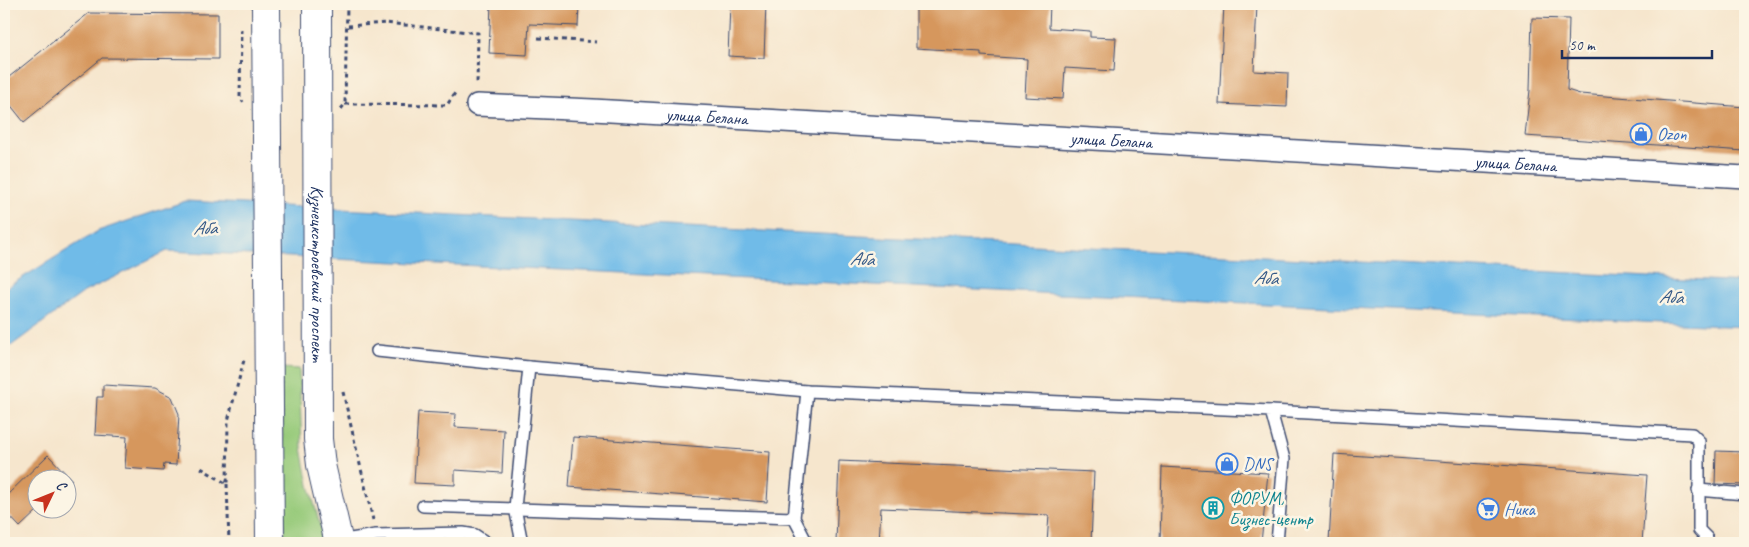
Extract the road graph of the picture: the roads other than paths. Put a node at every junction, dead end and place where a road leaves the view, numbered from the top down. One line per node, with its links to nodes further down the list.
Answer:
1 (266, 4): 16 (main road)
2 (317, 4): 15 (main road, Кузнецкстроевский проспект)
3 (477, 105): 4 (street, улица Белана)
4 (1745, 177)
5 (377, 351): 6 (lane)
6 (529, 367): 7 (lane); 12 (lane)
7 (807, 390): 8 (lane); 13 (lane)
8 (1271, 411): 9 (lane); 21 (lane)
9 (1698, 490): 10 (lane); 22 (lane)
10 (1745, 494)
11 (423, 506): 12 (lane)
12 (515, 508): 13 (lane); 19 (lane)
13 (794, 518): 20 (lane)
14 (376, 535): 15 (lane); 17 (lane); 18 (lane)
15 (339, 542)
16 (270, 543)
17 (397, 543)
18 (487, 543)
19 (522, 543)
20 (807, 543)
21 (1277, 543)
22 (1708, 543)

